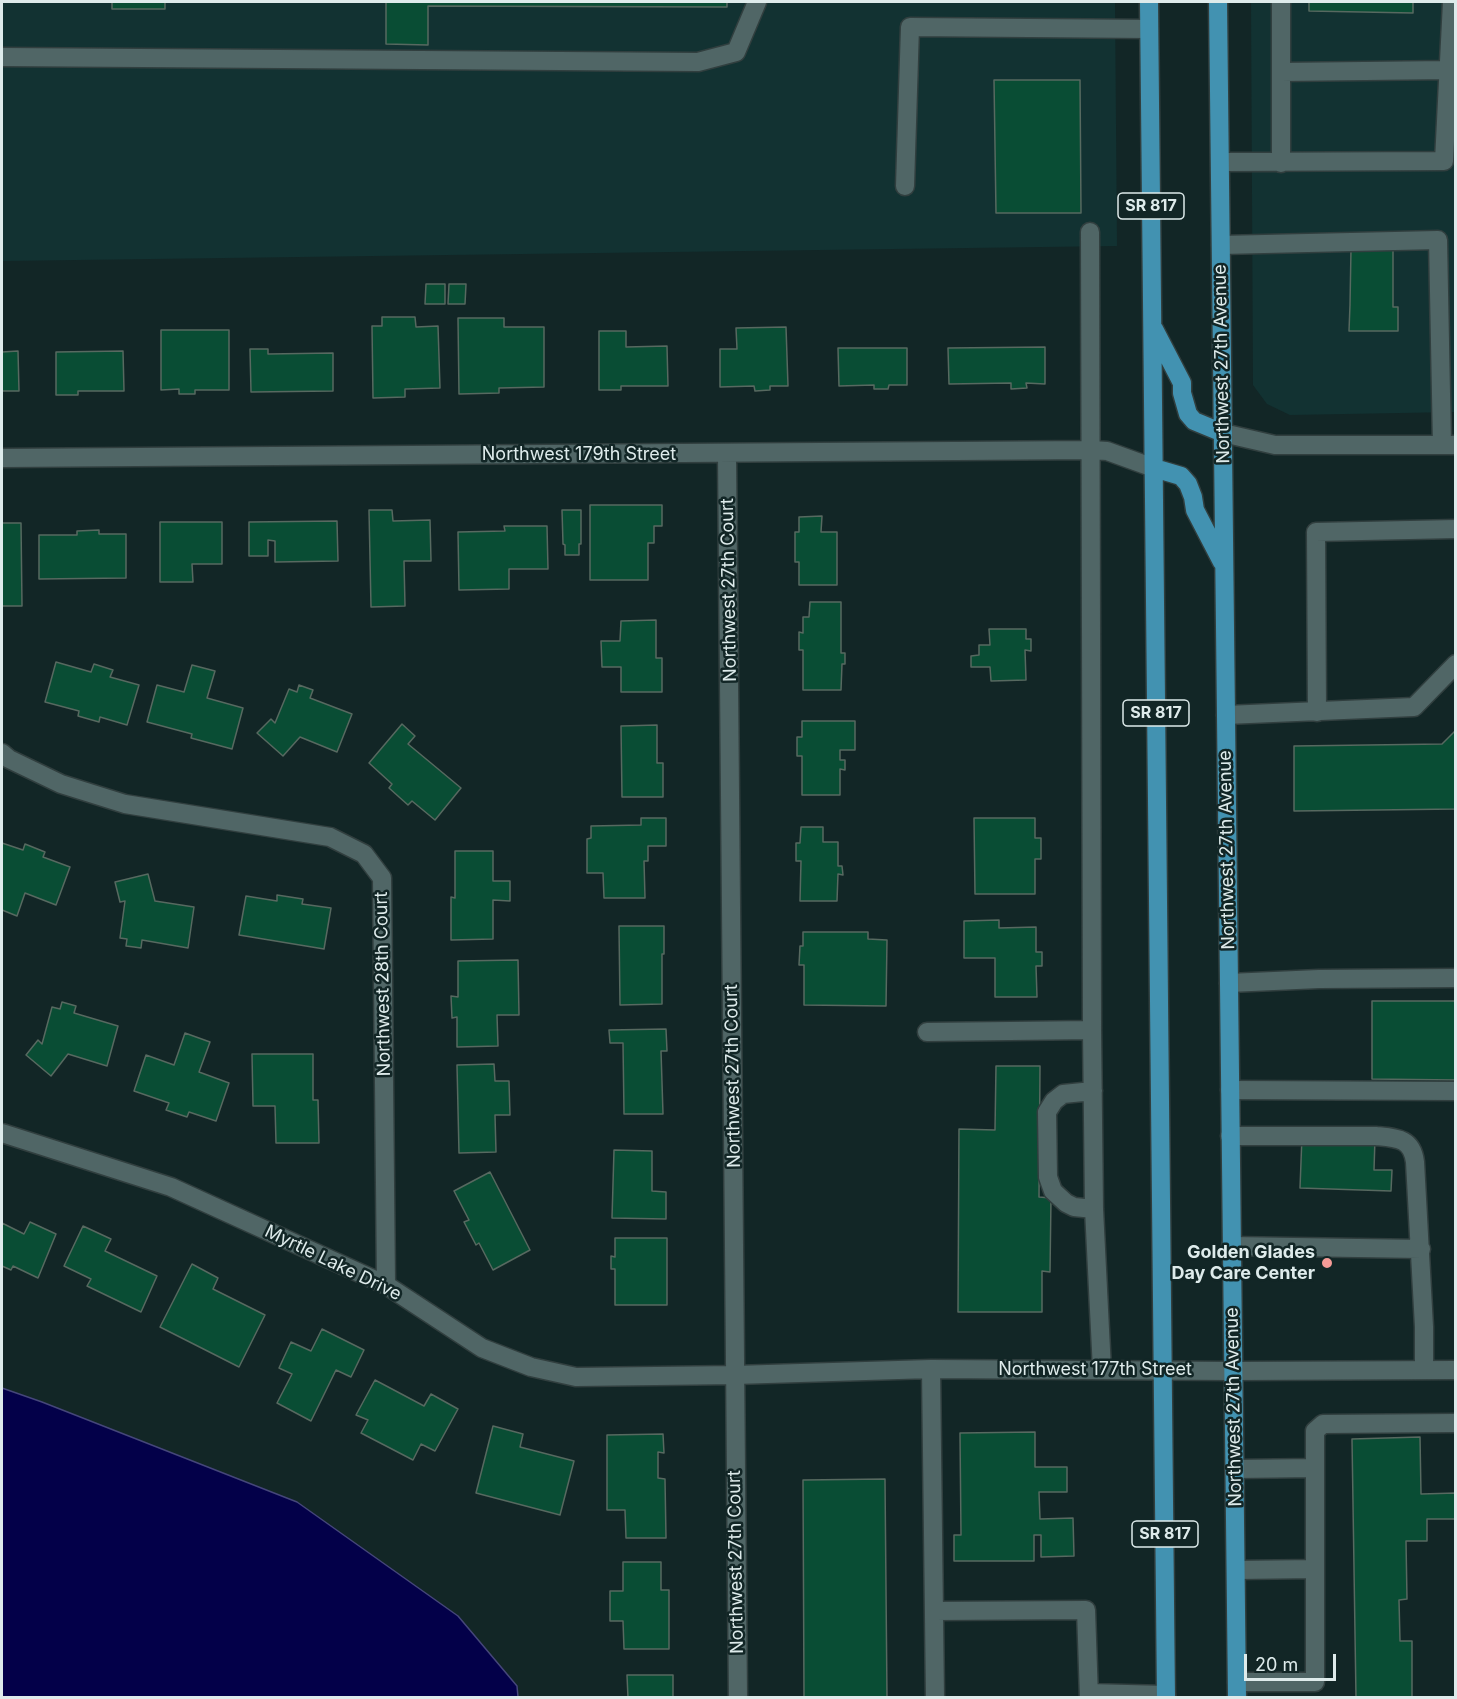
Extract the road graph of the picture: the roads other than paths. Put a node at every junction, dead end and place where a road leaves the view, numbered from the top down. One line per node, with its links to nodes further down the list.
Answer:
1 (758, 2): 7 (street)
2 (1149, 2): 6 (main road, SR 817)
3 (1218, 2): 10 (main road, Northwest 27th Avenue)
4 (1281, 2): 9 (street)
5 (1452, 2): 8 (street)
6 (1149, 29): 12 (street); 15 (main road, SR 817)
7 (2, 57)
8 (1448, 70): 9 (street); 11 (street)
9 (1281, 72): 11 (street)
10 (1221, 162): 11 (street); 14 (main road, Northwest 27th Avenue)
11 (1281, 163)
12 (905, 186)
13 (1090, 232): 18 (street)
14 (1221, 245): 16 (main road, Northwest 27th Avenue); 17 (street)
15 (1152, 326): 16 (main road); 21 (main road, SR 817)
16 (1223, 434): 17 (street); 23 (main road, Northwest 27th Avenue)
17 (1449, 445)
18 (1091, 450): 19 (street, Northwest 179th Street); 21 (street, Northwest 179th Street); 30 (street)
19 (727, 454): 20 (street, Northwest 179th Street); 47 (street, Northwest 27th Court)
20 (2, 458)
21 (1154, 468): 23 (main road); 43 (main road, SR 817)
22 (1455, 529): 25 (street)
23 (1224, 566): 26 (main road, Northwest 27th Avenue)
24 (1455, 664): 25 (street)
25 (1317, 712): 26 (street)
26 (1226, 715): 29 (main road, Northwest 27th Avenue)
27 (2, 753): 40 (street, Northwest 28th Court)
28 (1455, 978): 29 (street)
29 (1229, 983): 32 (main road, Northwest 27th Avenue)
30 (1092, 1030): 31 (street); 34 (street)
31 (927, 1032)
32 (1230, 1090): 33 (street); 36 (main road, Northwest 27th Avenue)
33 (1455, 1091)
34 (1093, 1092): 37 (street); 37 (street)
35 (2, 1133): 40 (street, Myrtle Lake Drive)
36 (1230, 1136): 38 (main road, Northwest 27th Avenue); 39 (street)
37 (1094, 1209): 42 (street)
38 (1231, 1246): 39 (street); 46 (main road, Northwest 27th Avenue)
39 (1421, 1249): 44 (street)
40 (386, 1285): 47 (street, Myrtle Lake Drive)
41 (931, 1369): 42 (street, Northwest 177th Street); 47 (street, Northwest 177th Street); 53 (street)
42 (1102, 1370): 43 (street, Northwest 177th Street)
43 (1164, 1370): 46 (street, Northwest 177th Street); 56 (main road, SR 817)
44 (1424, 1370): 45 (street, Northwest 177th Street); 46 (street, Northwest 177th Street)
45 (1455, 1370)
46 (1233, 1371): 50 (main road, Northwest 27th Avenue)
47 (735, 1376): 57 (street, Northwest 27th Court)
48 (1455, 1423): 49 (street)
49 (1315, 1468): 50 (street); 51 (street)
50 (1235, 1469): 52 (main road, Northwest 27th Avenue)
51 (1315, 1569): 52 (street); 54 (street)
52 (1236, 1570): 54 (main road, Northwest 27th Avenue)
53 (934, 1611): 55 (street); 58 (street)
54 (1237, 1690)
55 (1089, 1696): 56 (street)
56 (1166, 1696)
57 (738, 1698)
58 (935, 1698)

